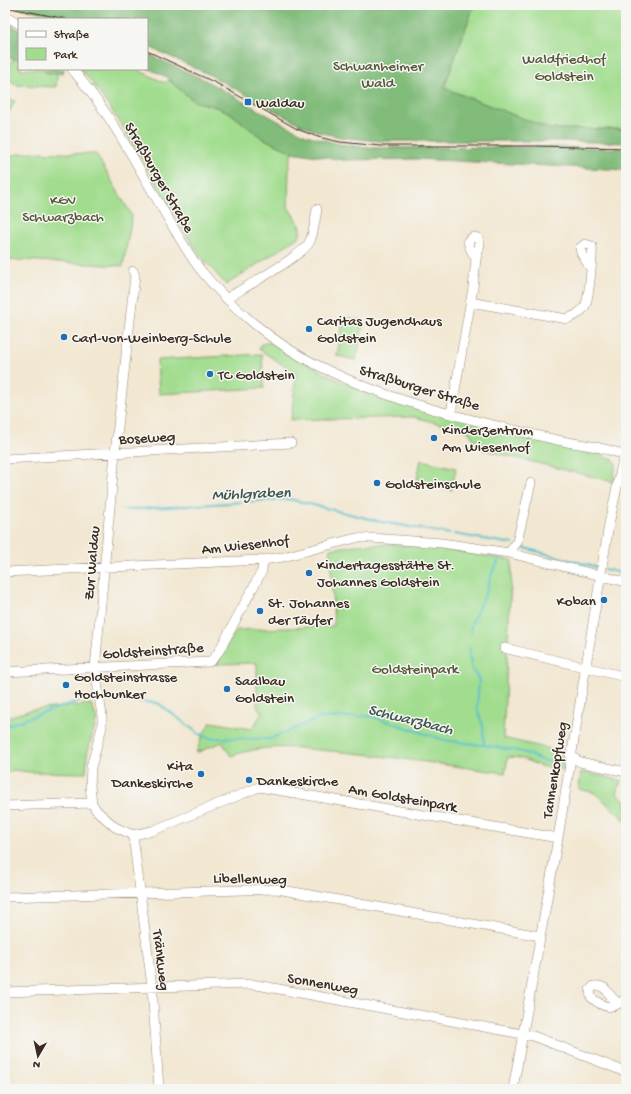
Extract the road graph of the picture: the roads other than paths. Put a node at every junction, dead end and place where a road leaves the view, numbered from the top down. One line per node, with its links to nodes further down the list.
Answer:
1 (5, 15): 2 (street)
2 (18, 23)
3 (73, 70): 8 (street, Straßburger Straße)
4 (317, 210): 8 (street)
5 (476, 259): 9 (street)
6 (591, 269): 9 (street)
7 (133, 271): 12 (street, Zur Waldau)
8 (226, 298): 10 (street, Straßburger Straße)
9 (470, 302): 10 (street)
10 (451, 413): 13 (street, Straßburger Straße)
11 (291, 443): 12 (street, Boseweg)
12 (115, 453): 14 (street, Boseweg); 18 (street, Zur Waldau)
13 (625, 455): 20 (street, Tannenkopfweg)
14 (5, 459)
15 (531, 483): 16 (street)
16 (509, 553): 17 (street, Am Wiesenhof); 20 (street, Am Wiesenhof)
17 (263, 560): 18 (street, Am Wiesenhof); 23 (street, Goldsteinstraße)
18 (104, 567): 19 (street, Am Wiesenhof); 23 (street, Zur Waldau)
19 (5, 572)
20 (602, 576): 21 (street, Am Wiesenhof); 24 (street, Tannenkopfweg)
21 (626, 582)
22 (504, 648): 24 (street)
23 (95, 668): 25 (street, Goldsteinstraße); 29 (street, Zur Waldau)
24 (585, 668): 26 (street); 27 (street, Tannenkopfweg)
25 (5, 672)
26 (626, 677)
27 (570, 755): 28 (street); 32 (street, Tannenkopfweg)
28 (626, 772)
29 (92, 803): 30 (street); 31 (street)
30 (5, 806)
31 (133, 835): 32 (street, Am Goldsteinpark); 33 (street, Tränkweg)
32 (558, 838): 35 (street, Tannenkopfweg)
33 (140, 893): 34 (street, Libellenweg); 35 (street, Libellenweg); 36 (street, Tränkweg)
34 (5, 897)
35 (540, 936): 38 (street, Tannenkopfweg)
36 (152, 987): 37 (street, Sonnenweg); 38 (street, Sonnenweg); 40 (street, Tränkweg)
37 (5, 992)
38 (523, 1034): 39 (street, Sonnenweg); 41 (street, Tannenkopfweg)
39 (626, 1072)
40 (159, 1089)
41 (513, 1089)

